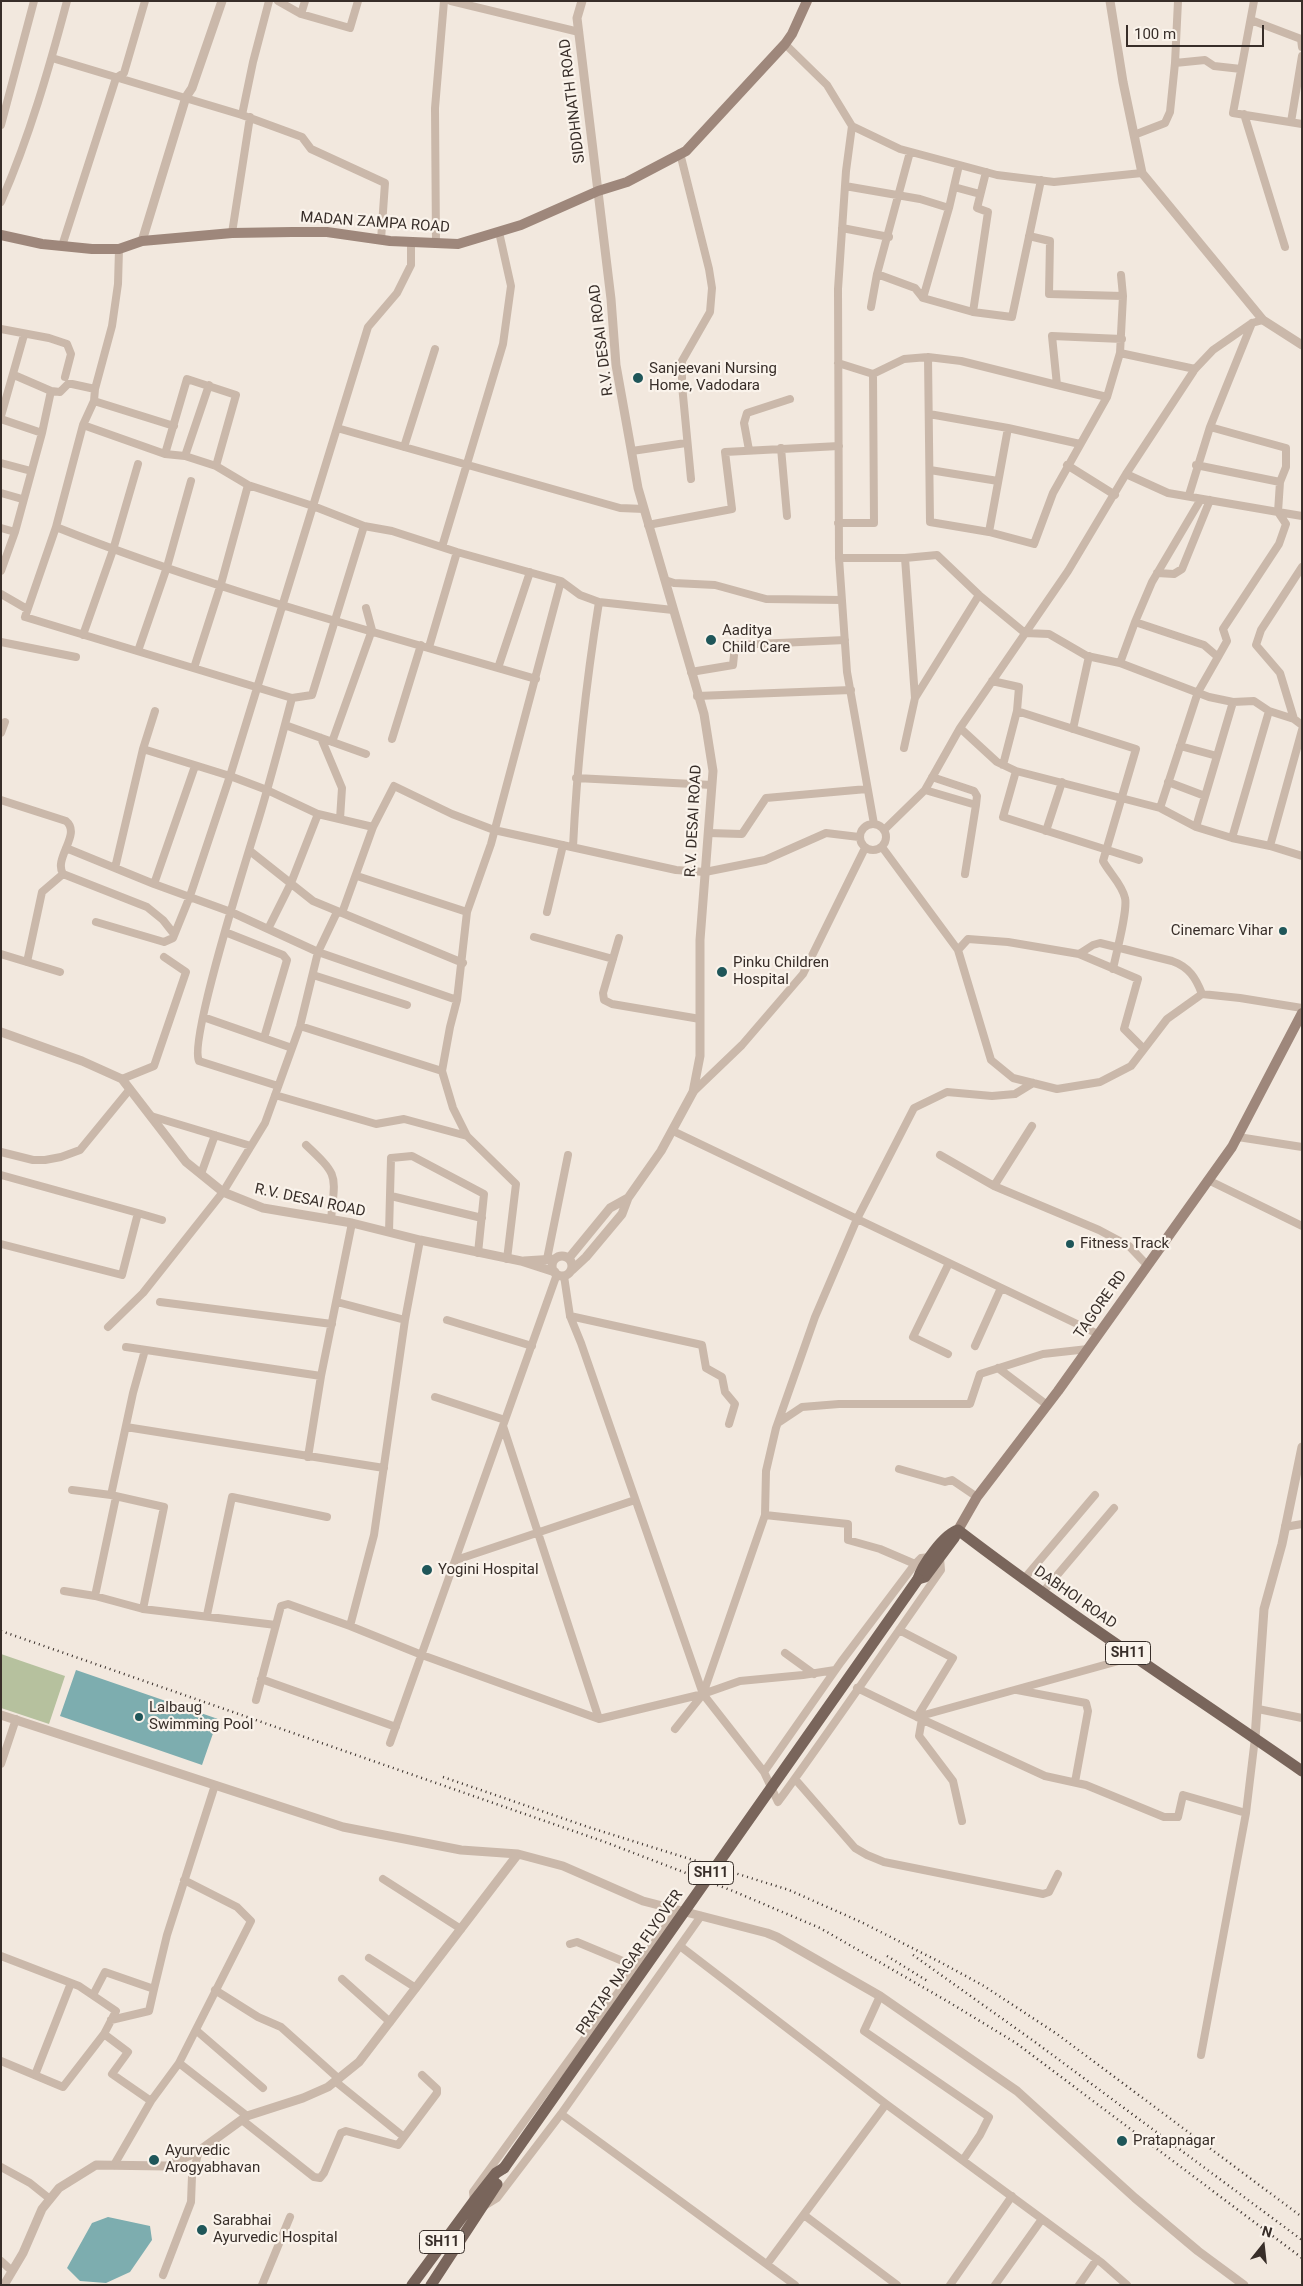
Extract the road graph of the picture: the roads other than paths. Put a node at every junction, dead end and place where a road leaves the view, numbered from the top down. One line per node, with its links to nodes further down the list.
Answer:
1 (34, 1): 31 (street)
2 (67, 1): 22 (street)
3 (145, 1): 25 (street)
4 (222, 1): 26 (street)
5 (269, 1): 28 (street)
6 (278, 1): 16 (street)
7 (304, 1): 16 (street)
8 (358, 1): 16 (street)
9 (444, 1): 56 (street)
10 (451, 1): 18 (street)
11 (582, 1): 18 (street, SIDDHNATH ROAD)
12 (807, 1): 19 (main road, MADAN ZAMPA ROAD)
13 (1110, 1): 33 (street)
14 (1178, 1): 23 (street)
15 (1254, 1): 17 (street)
16 (301, 14)
17 (1251, 20): 20 (street); 24 (street)
18 (579, 32): 42 (street, SIDDHNATH ROAD)
19 (785, 44): 32 (street); 35 (main road, MADAN ZAMPA ROAD)
20 (1302, 47)
21 (1302, 56): 29 (street)
22 (52, 58): 25 (street); 45 (street)
23 (1175, 63): 24 (street); 33 (street)
24 (1241, 69): 27 (street)
25 (116, 78): 26 (street); 57 (street)
26 (186, 97): 28 (street); 54 (street)
27 (1244, 114): 29 (street); 58 (street)
28 (246, 116): 49 (street); 53 (street)
29 (1291, 122): 30 (street)
30 (1302, 124)
31 (1, 125)
32 (852, 126): 34 (street); 40 (street)
33 (1134, 135): 38 (street)
34 (910, 152): 36 (street); 44 (street)
35 (680, 153): 42 (main road, MADAN ZAMPA ROAD); 95 (street)
36 (959, 165): 37 (street); 41 (street)
37 (986, 172): 39 (street); 43 (street)
38 (1142, 173): 39 (street); 66 (street)
39 (1041, 180): 51 (street)
40 (845, 186): 44 (street); 47 (street)
41 (954, 187): 43 (street); 46 (street)
42 (598, 194): 48 (main road, MADAN ZAMPA ROAD); 101 (street, R.V. DESAI ROAD)
43 (980, 194): 65 (street)
44 (899, 197): 46 (street); 52 (street)
45 (1, 202)
46 (949, 208): 63 (street)
47 (842, 228): 52 (street); 75 (street)
48 (499, 232): 56 (main road, MADAN ZAMPA ROAD); 109 (street)
49 (232, 233): 53 (main road, MADAN ZAMPA ROAD); 54 (main road, MADAN ZAMPA ROAD)
50 (1, 235): 57 (main road, MADAN ZAMPA ROAD)
51 (1029, 236): 62 (street); 65 (street)
52 (889, 237): 60 (street)
53 (381, 240): 55 (main road, MADAN ZAMPA ROAD)
54 (142, 241): 59 (main road, MADAN ZAMPA ROAD)
55 (411, 243): 56 (main road, MADAN ZAMPA ROAD); 92 (street)
56 (436, 244)
57 (62, 246): 59 (main road, MADAN ZAMPA ROAD)
58 (1285, 247)
59 (118, 249): 82 (street)
60 (877, 274): 63 (street); 64 (street)
61 (1121, 275): 62 (street)
62 (1123, 296): 70 (street)
63 (923, 298): 65 (street)
64 (871, 307)
65 (973, 312)
66 (1263, 320): 67 (street); 71 (street)
67 (1252, 323): 76 (street); 91 (street)
68 (1, 329): 69 (street)
69 (24, 335): 78 (street); 79 (street)
70 (1122, 339): 73 (street); 81 (street)
71 (1302, 345)
72 (435, 349): 98 (street)
73 (1120, 354): 76 (street); 84 (street)
74 (928, 357): 77 (street); 81 (street); 87 (street)
75 (838, 363): 77 (street); 97 (street)
76 (1195, 370): 112 (street)
77 (873, 374): 129 (street)
78 (14, 375): 83 (street); 88 (street)
79 (65, 377)
80 (209, 385): 90 (street); 103 (street); 108 (street)
81 (1057, 385): 84 (street)
82 (95, 389): 83 (street); 86 (street)
83 (50, 391): 94 (street)
84 (1107, 397): 96 (street)
85 (790, 399): 100 (street)
86 (94, 401): 89 (street); 90 (street)
87 (929, 414): 93 (street); 110 (street)
88 (1, 417): 94 (street)
89 (83, 425): 102 (street); 132 (street)
90 (174, 426): 102 (street)
91 (1210, 427): 107 (street); 116 (street)
92 (337, 428): 98 (street); 124 (street)
93 (1008, 428): 96 (street); 115 (street)
94 (42, 433): 111 (street)
95 (686, 443): 101 (street); 113 (street)
96 (1080, 444): 106 (street)
97 (839, 446): 99 (street); 129 (street)
98 (404, 447): 109 (street)
99 (781, 448): 100 (street); 127 (street)
100 (749, 450): 130 (street)
101 (632, 451): 125 (street, R.V. DESAI ROAD)
102 (165, 454): 103 (street)
103 (185, 456): 108 (street)
104 (1, 463): 111 (street)
105 (138, 464): 137 (street)
106 (1068, 465): 119 (street); 135 (street)
107 (1196, 465): 116 (street); 120 (street)
108 (216, 466): 117 (street)
109 (467, 466): 125 (street); 136 (street)
110 (930, 470): 115 (street); 135 (street)
111 (31, 471): 121 (street)
112 (1126, 474): 119 (street); 120 (street)
113 (691, 480)
114 (191, 481): 142 (street)
115 (998, 481): 135 (street)
116 (1280, 482): 126 (street)
117 (248, 486): 124 (street); 148 (street)
118 (1, 494): 121 (street)
119 (1116, 495): 160 (street)
120 (1188, 495): 122 (street)
121 (22, 499): 134 (street)
122 (1201, 499): 123 (street); 145 (street)
123 (1210, 500): 126 (street); 145 (street)
124 (313, 506): 131 (street); 153 (street)
125 (644, 509): 130 (street, R.V. DESAI ROAD)
126 (1278, 512): 128 (street); 168 (street)
127 (787, 516)
128 (1302, 516)
129 (838, 523): 139 (street)
130 (648, 524): 146 (street, R.V. DESAI ROAD)
131 (364, 526): 136 (street); 157 (street)
132 (56, 527): 137 (street); 155 (street)
133 (1, 528): 134 (street)
134 (15, 532): 141 (street)
135 (988, 532)
136 (442, 547): 138 (street)
137 (113, 550): 142 (street); 161 (street)
138 (457, 552): 144 (street); 164 (street)
139 (838, 558): 140 (street); 151 (street)
140 (905, 558): 150 (street); 180 (street)
141 (2, 566)
142 (167, 567): 148 (street); 165 (street)
143 (1302, 567): 185 (street)
144 (530, 572): 147 (street); 171 (street)
145 (1157, 573): 158 (street)
146 (665, 580): 151 (street); 156 (street, R.V. DESAI ROAD)
147 (561, 581): 152 (street); 173 (street)
148 (221, 584): 153 (street); 170 (street)
149 (1, 594): 155 (street)
150 (979, 595): 160 (street); 180 (street)
151 (842, 600): 162 (street)
152 (599, 602): 156 (street); 206 (street)
153 (282, 604): 157 (street); 175 (street)
154 (366, 608): 159 (street)
155 (28, 609): 161 (street)
156 (673, 610): 172 (street, R.V. DESAI ROAD)
157 (336, 620): 159 (street); 179 (street)
158 (1135, 622): 168 (street); 169 (street)
159 (372, 631): 164 (street); 195 (street)
160 (1025, 633): 166 (street); 174 (street)
161 (83, 635): 165 (street)
162 (845, 640): 172 (street); 176 (street)
163 (1, 642): 167 (street)
164 (425, 646): 171 (street); 194 (street)
165 (138, 651): 170 (street)
166 (1089, 656): 169 (street); 190 (street)
167 (76, 657)
168 (1218, 657): 177 (street)
169 (1120, 663): 177 (street)
170 (194, 668): 175 (street)
171 (498, 668): 173 (street)
172 (691, 672): 178 (street, R.V. DESAI ROAD)
173 (536, 679): 223 (street)
174 (992, 681): 183 (street); 189 (street)
175 (258, 687): 179 (street); 204 (street)
176 (851, 690): 178 (street); 210 (street)
177 (1198, 692): 181 (street); 196 (street)
178 (697, 696): 209 (street, R.V. DESAI ROAD)
179 (292, 698): 188 (street)
180 (915, 698): 197 (street)
181 (1233, 702): 184 (street); 200 (street)
182 (155, 711): 198 (street)
183 (1017, 711): 190 (street); 201 (street)
184 (1269, 711): 185 (street); 228 (street)
185 (1294, 719): 187 (street)
186 (5, 722): 192 (street)
187 (1302, 725)
188 (285, 726): 193 (street); 211 (street)
189 (960, 728): 201 (street); 205 (street)
190 (1073, 729): 214 (street)
191 (1302, 730): 230 (street)
192 (1, 733)
193 (321, 738): 195 (street); 219 (street)
194 (392, 739)
195 (332, 742): 199 (street)
196 (1180, 746): 200 (street); 208 (street)
197 (904, 748)
198 (143, 749): 202 (street); 239 (street)
199 (366, 754)
200 (1217, 756): 213 (street)
201 (1003, 765): 203 (street)
202 (195, 766): 204 (street); 245 (street)
203 (1016, 772): 207 (street); 225 (street)
204 (230, 776): 211 (street); 246 (street)
205 (932, 777): 212 (street); 216 (street)
206 (576, 778): 209 (street); 231 (street)
207 (1062, 782): 214 (street); 225 (street)
208 (1168, 782): 213 (street); 217 (street)
209 (712, 785): 226 (street, R.V. DESAI ROAD)
210 (867, 789): 220 (street); 226 (street)
211 (266, 790): 218 (street); 235 (street)
212 (925, 790): 216 (street); 224 (street)
213 (1205, 796): 222 (street)
214 (1123, 798): 217 (street); 236 (street)
215 (1, 800): 233 (street)
216 (976, 805): 242 (street)
217 (1160, 808): 222 (street)
218 (318, 814): 219 (street); 244 (street)
219 (340, 819): 221 (street)
220 (874, 824): 224 (street); 227 (street)
221 (373, 827): 223 (street); 243 (street)
222 (1196, 827): 228 (street)
223 (494, 830): 229 (street); 248 (street)
224 (884, 830): 232 (street)
225 (1046, 831): 236 (street)
226 (708, 833): 240 (street, R.V. DESAI ROAD)
227 (859, 837): 234 (street); 240 (street)
228 (1232, 838): 230 (street)
229 (563, 845): 231 (street); 249 (street)
230 (1270, 846): 237 (street)
231 (573, 847): 240 (street)
232 (882, 847): 234 (street); 258 (street)
233 (66, 848): 239 (street); 241 (street)
234 (865, 848): 286 (street)
235 (250, 850): 244 (street); 247 (street)
236 (1105, 850): 238 (street); 257 (street)
237 (1302, 856)
238 (1139, 860)
239 (115, 868): 245 (street)
240 (705, 872): 275 (street, R.V. DESAI ROAD)
241 (64, 874): 254 (street); 264 (street)
242 (965, 874)
243 (357, 876): 248 (street); 250 (street)
244 (292, 883): 250 (street); 252 (street)
245 (154, 884): 246 (street)
246 (190, 896): 247 (street); 254 (street)
247 (230, 912): 252 (street); 253 (street)
248 (467, 912): 265 (street)
249 (547, 912)
250 (339, 913): 259 (street); 265 (street)
251 (96, 922): 254 (street)
252 (268, 929): 259 (street)
253 (225, 932): 274 (street); 278 (street)
254 (174, 934)
255 (534, 937): 263 (street)
256 (619, 938): 263 (street)
257 (1117, 948): 261 (street); 266 (street); 269 (street)
258 (958, 950): 261 (street); 283 (street)
259 (318, 952): 268 (street); 270 (street)
260 (1, 954): 264 (street)
261 (1079, 954): 266 (street)
262 (164, 957): 282 (street)
263 (613, 959): 275 (street)
264 (27, 962): 267 (street)
265 (463, 963): 270 (street)
266 (1113, 968): 280 (street)
267 (60, 972)
268 (313, 975): 271 (street); 276 (street)
269 (1202, 994): 272 (street); 280 (street)
270 (457, 1000): 281 (street)
271 (406, 1005)
272 (1302, 1008)
273 (1302, 1013): 292 (main road, TAGORE RD)
274 (203, 1017): 278 (street); 285 (street)
275 (700, 1019): 286 (street, R.V. DESAI ROAD)
276 (300, 1026): 279 (street); 281 (street)
277 (1, 1032): 282 (street, R.V. DESAI ROAD)
278 (264, 1038): 279 (street)
279 (292, 1048): 285 (street)
280 (1144, 1049): 283 (street)
281 (442, 1070): 291 (street)
282 (122, 1079): 284 (street, R.V. DESAI ROAD)
283 (1033, 1083): 308 (street)
284 (130, 1089): 287 (street, R.V. DESAI ROAD); 296 (street)
285 (277, 1090): 291 (street); 294 (street)
286 (694, 1092): 289 (street, R.V. DESAI ROAD)
287 (151, 1116): 290 (street); 299 (street, R.V. DESAI ROAD)
288 (1032, 1126): 302 (street)
289 (673, 1131): 305 (street, R.V. DESAI ROAD); 308 (street)
290 (215, 1135): 294 (street); 299 (street)
291 (467, 1136): 318 (street)
292 (1238, 1137): 295 (street); 301 (main road, TAGORE RD)
293 (306, 1145): 310 (street)
294 (251, 1146): 303 (street)
295 (1302, 1146)
296 (1, 1152)
297 (568, 1155): 319 (street)
298 (940, 1155): 302 (street)
299 (201, 1174): 303 (street, R.V. DESAI ROAD)
300 (1, 1175): 306 (street)
301 (1208, 1180): 312 (street); 322 (main road, TAGORE RD)
302 (994, 1186): 322 (street)
303 (223, 1192): 310 (street, R.V. DESAI ROAD); 332 (street)
304 (391, 1196): 307 (street); 307 (street); 313 (street)
305 (628, 1198): 317 (street, R.V. DESAI ROAD); 323 (street, R.V. DESAI ROAD)
306 (138, 1213): 309 (street); 315 (street)
307 (482, 1218): 316 (street)
308 (857, 1219): 321 (street); 345 (street)
309 (162, 1220)
310 (331, 1220): 311 (street, R.V. DESAI ROAD)
311 (352, 1223): 313 (street, R.V. DESAI ROAD); 327 (street)
312 (1302, 1226)
313 (389, 1232): 314 (street, R.V. DESAI ROAD)
314 (420, 1240): 316 (street, R.V. DESAI ROAD); 329 (street)
315 (1, 1244)
316 (478, 1252): 318 (street, R.V. DESAI ROAD)
317 (569, 1258): 319 (street); 323 (street)
318 (507, 1259): 320 (street, R.V. DESAI ROAD)
319 (551, 1259): 320 (street, R.V. DESAI ROAD); 324 (street)
320 (521, 1261): 324 (street, R.V. DESAI ROAD)
321 (949, 1263): 325 (street); 339 (street)
322 (1148, 1265): 333 (main road, TAGORE RD)
323 (572, 1270): 324 (street)
324 (559, 1274): 328 (street); 334 (street)
325 (1002, 1288): 333 (street); 335 (street)
326 (160, 1302): 331 (street)
327 (337, 1302): 329 (street); 331 (street)
328 (570, 1316): 346 (street); 356 (street)
329 (405, 1320): 350 (street)
330 (447, 1320): 334 (street)
331 (332, 1324): 341 (street)
332 (108, 1327)
333 (1098, 1334): 337 (main road, TAGORE RD)
334 (532, 1346): 344 (street)
335 (975, 1346)
336 (126, 1347): 338 (street)
337 (1088, 1349): 340 (street); 343 (main road, TAGORE RD)
338 (145, 1350): 341 (street); 347 (street)
339 (948, 1354)
340 (998, 1368): 343 (street); 345 (street)
341 (320, 1376): 349 (street)
342 (435, 1397): 344 (street)
343 (1047, 1405): 355 (main road, TAGORE RD)
344 (504, 1423): 363 (street); 364 (street)
345 (777, 1423): 358 (street)
346 (729, 1424)
347 (126, 1427): 349 (street); 354 (street)
348 (1302, 1447): 361 (street)
349 (308, 1457): 350 (street)
350 (384, 1468): 373 (street)
351 (899, 1469): 355 (street)
352 (72, 1490): 354 (street)
353 (1095, 1495): 366 (street)
354 (114, 1496): 369 (street); 370 (street)
355 (977, 1497): 362 (main road, TAGORE RD)
356 (635, 1500): 363 (street); 383 (street)
357 (1114, 1508): 368 (street)
358 (765, 1514): 365 (street); 383 (street)
359 (327, 1518): 371 (street)
360 (1302, 1524): 361 (street)
361 (1285, 1527): 385 (street)
362 (958, 1530): 365 (main road, PRATAP NAGAR FLYOVER); 366 (main road, DABHOI ROAD / SH11)
363 (537, 1532): 364 (street); 387 (street)
364 (456, 1560): 376 (street)
365 (929, 1562): 374 (street); 378 (street); 444 (main road, PRATAP NAGAR FLYOVER / SH11, bridge)
366 (1023, 1580): 368 (main road, DABHOI ROAD / SH11)
367 (64, 1591): 369 (street)
368 (1042, 1593): 377 (main road, DABHOI ROAD / SH11)
369 (95, 1596): 370 (street)
370 (143, 1609): 371 (street)
371 (208, 1615): 372 (street)
372 (276, 1625): 373 (street); 380 (street)
373 (350, 1626): 376 (street)
374 (899, 1630): 381 (street); 388 (street)
375 (785, 1653): 379 (street)
376 (422, 1655): 387 (street); 391 (street)
377 (1133, 1657): 382 (street); 393 (main road, DABHOI ROAD / SH11)
378 (835, 1670): 379 (street); 397 (street)
379 (814, 1674): 383 (street)
380 (261, 1679): 384 (street); 391 (street)
381 (857, 1688): 388 (street); 398 (street)
382 (1015, 1690): 388 (street); 399 (street)
383 (702, 1694): 387 (street); 392 (street); 397 (street)
384 (256, 1700)
385 (1258, 1709): 389 (street); 393 (street)
386 (1, 1715): 390 (street)
387 (599, 1718)
388 (920, 1718): 399 (street); 402 (street)
389 (1302, 1718)
390 (16, 1720): 395 (street); 400 (street)
391 (396, 1727): 394 (street)
392 (675, 1729)
393 (1255, 1738): 396 (main road, DABHOI ROAD / SH11); 401 (street)
394 (390, 1743)
395 (1, 1764)
396 (1302, 1771)
397 (764, 1772): 398 (street)
398 (794, 1779): 404 (street)
399 (1075, 1782): 401 (street)
400 (215, 1785): 403 (street); 406 (street)
401 (1246, 1813): 426 (street)
402 (962, 1821)
403 (518, 1854): 407 (street); 409 (street)
404 (1058, 1874)
405 (383, 1879): 409 (street)
406 (184, 1880): 418 (street); 419 (street)
407 (677, 1911): 408 (street); 414 (street)
408 (701, 1916): 411 (street); 421 (street)
409 (461, 1929): 417 (street)
410 (570, 1944): 414 (street)
411 (680, 1946): 434 (street); 435 (street)
412 (1, 1956): 416 (street)
413 (369, 1958): 417 (street)
414 (637, 1967): 444 (street)
415 (342, 1979): 423 (street)
416 (71, 1983): 420 (street); 429 (street)
417 (416, 1988): 423 (street)
418 (154, 1989): 420 (street); 422 (street)
419 (215, 1990): 424 (street); 431 (street)
420 (93, 1995): 422 (street)
421 (880, 1996): 439 (street); 465 (street)
422 (111, 2020): 425 (street)
423 (390, 2022): 431 (street)
424 (197, 2032): 428 (street); 432 (street)
425 (104, 2034): 429 (street); 433 (street)
426 (1201, 2055)
427 (1, 2061): 429 (street)
428 (180, 2063): 433 (street); 436 (street)
429 (35, 2075)
430 (422, 2075): 437 (street)
431 (338, 2080): 436 (street); 437 (street)
432 (264, 2088)
433 (151, 2101): 440 (street)
434 (886, 2104): 439 (street); 445 (street)
435 (561, 2114): 444 (street); 452 (street)
436 (245, 2118): 437 (street); 438 (street)
437 (404, 2137)
438 (199, 2151): 440 (street); 454 (street)
439 (963, 2160): 442 (street)
440 (114, 2165): 443 (street)
441 (1, 2167): 443 (street)
442 (1012, 2196): 447 (street); 461 (street)
443 (50, 2199): 453 (street)
444 (478, 2204): 448 (main road, SH11); 449 (main road, SH11)
445 (804, 2215): 452 (street); 460 (street)
446 (290, 2218): 456 (street)
447 (1042, 2219): 450 (street); 462 (street)
448 (439, 2248): 449 (main road); 457 (main road, SH11)
449 (450, 2257): 458 (main road, SH11)
450 (1097, 2260): 463 (street); 464 (street)
451 (1, 2261): 453 (street)
452 (767, 2264): 459 (street)
453 (12, 2271): 455 (street)
454 (162, 2275)
455 (4, 2285)
456 (262, 2285)
457 (412, 2285)
458 (430, 2285)
459 (795, 2285)
460 (897, 2285)
461 (950, 2285)
462 (995, 2285)
463 (1079, 2285)
464 (1127, 2285)
465 (1244, 2285)

